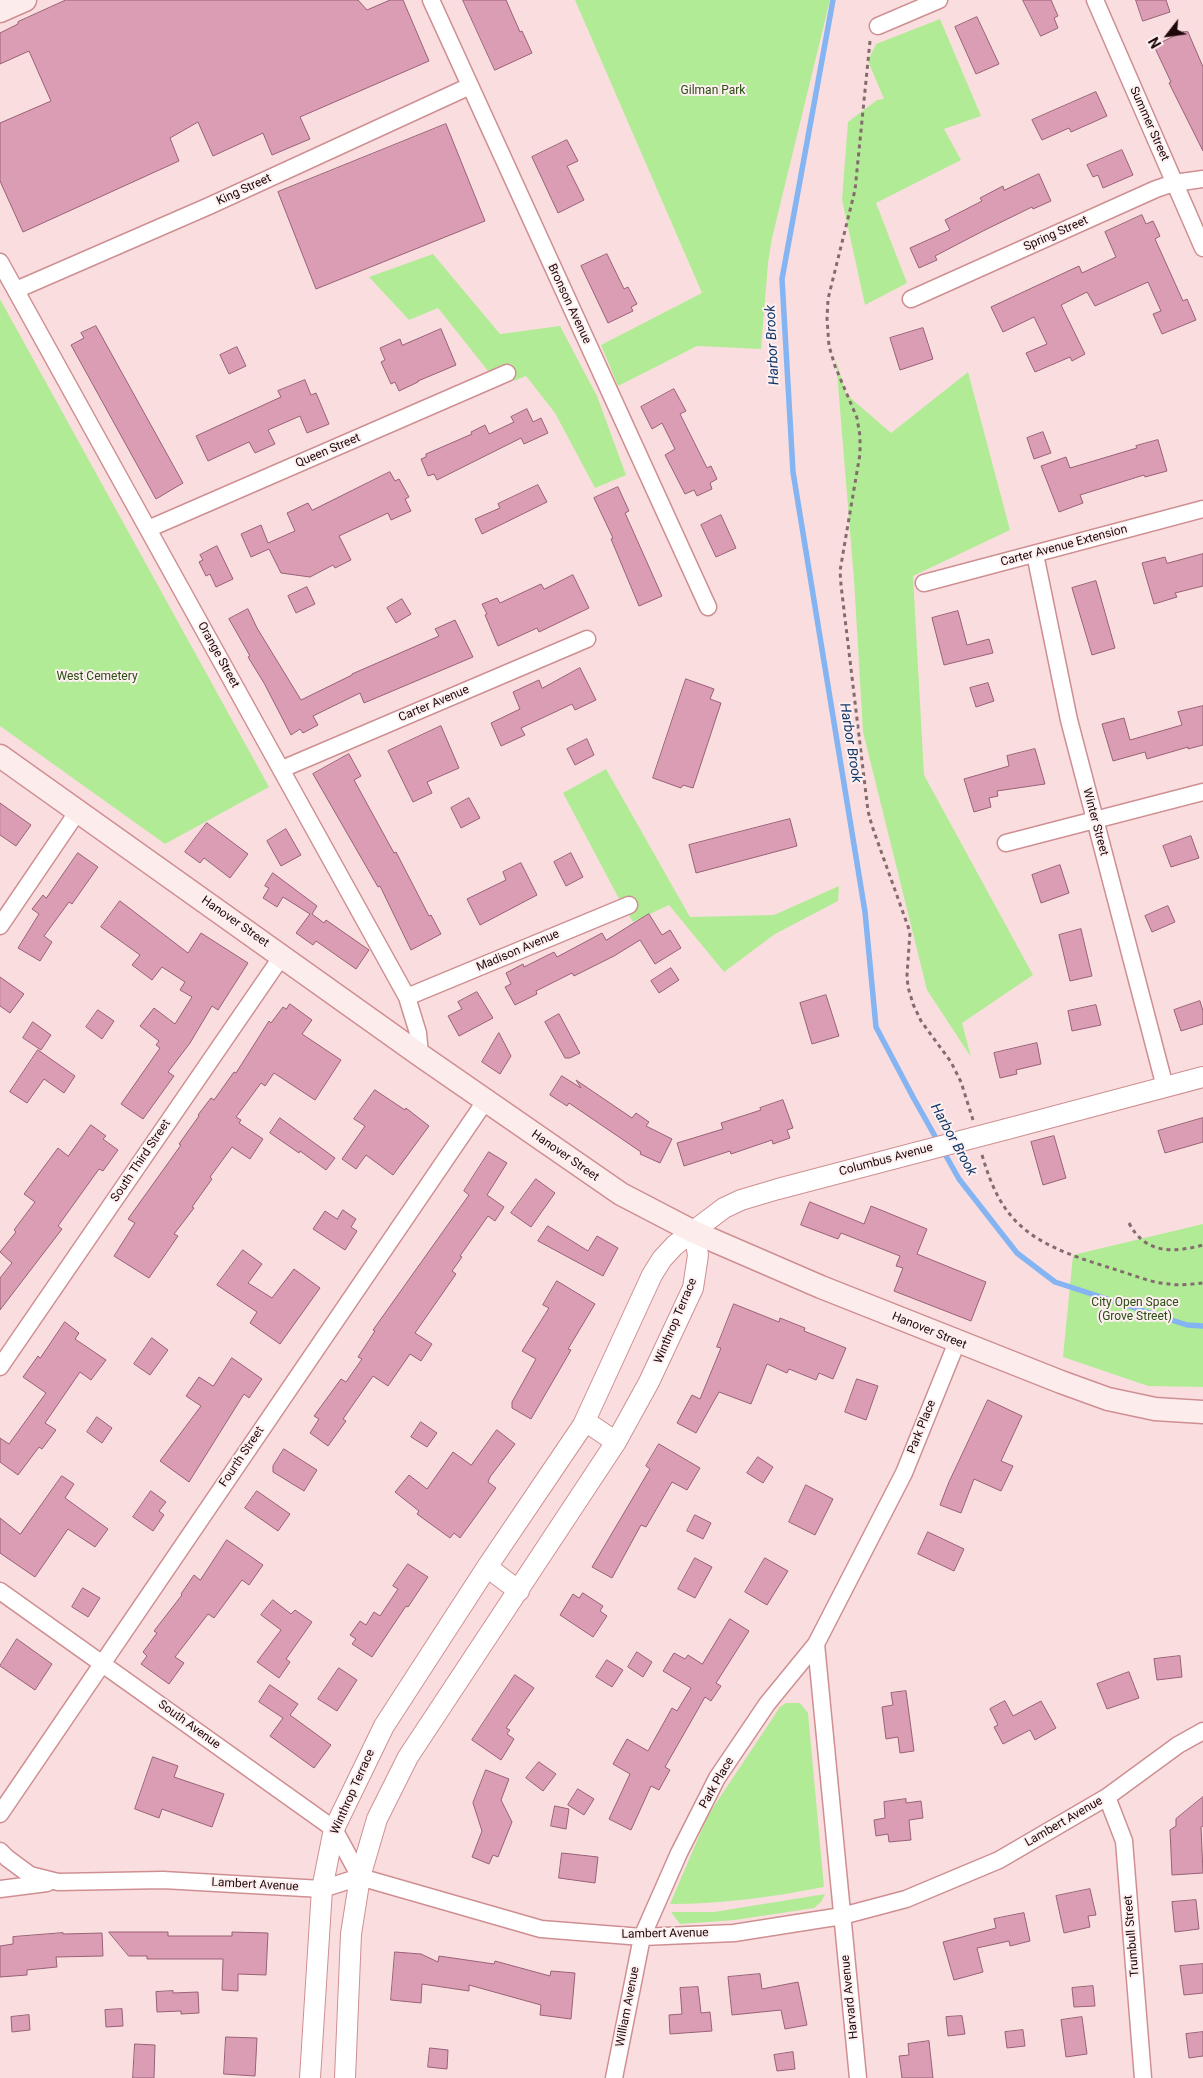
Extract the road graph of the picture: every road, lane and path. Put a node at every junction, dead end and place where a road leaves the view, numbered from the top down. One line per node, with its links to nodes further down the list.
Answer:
1 (25, 0): 5 (main road)
2 (431, 0): 7 (street, Bronson Avenue)
3 (939, 0): 6 (street)
4 (1094, 0): 9 (street, Summer Street)
5 (0, 11)
6 (878, 26): 35 (path)
7 (470, 86): 12 (street, King Street); 19 (street, Bronson Avenue)
8 (1203, 179): 9 (street, Spring Street)
9 (1174, 183): 10 (street, Summer Street); 13 (street, Spring Street)
10 (1203, 248)
11 (0, 262): 12 (street, Orange Street)
12 (16, 290): 16 (street, Orange Street)
13 (911, 299)
14 (507, 374): 16 (street, Queen Street)
15 (1203, 509): 17 (street, Carter Avenue Extension)
16 (148, 529): 22 (street, Orange Street)
17 (1035, 554): 18 (street, Carter Avenue Extension); 25 (street, Winter Street)
18 (924, 583)
19 (708, 607)
20 (587, 639): 22 (street, Carter Avenue)
21 (0, 756): 24 (main road, Hanover Street)
22 (282, 769): 30 (street, Orange Street)
23 (1203, 792): 25 (street)
24 (78, 811): 28 (street); 29 (main road, Hanover Street)
25 (1095, 820): 26 (street); 33 (street, Winter Street)
26 (1006, 843)
27 (628, 905): 30 (street, Madison Avenue)
28 (0, 926)
29 (282, 956): 31 (main road, Hanover Street); 42 (street, South Third Street)
30 (407, 997): 31 (street, Orange Street)
31 (420, 1055): 34 (main road, Hanover Street)
32 (1203, 1077): 33 (street, Columbus Avenue)
33 (1165, 1087): 38 (street, Columbus Avenue, bridge)
34 (486, 1100): 38 (main road, Hanover Street); 50 (street, Fourth Street)
35 (975, 1128)
36 (980, 1146): 40 (path)
37 (1129, 1223): 39 (path)
38 (694, 1232): 41 (main road, Hanover Street); 44 (street, Winthrop Terrace); 45 (street, Winthrop Terrace)
39 (1203, 1245)
40 (1203, 1283)
41 (957, 1342): 43 (main road, Hanover Street); 49 (street, Park Place)
42 (0, 1367)
43 (1203, 1412)
44 (585, 1421): 45 (street); 46 (street, Winthrop Terrace)
45 (616, 1442): 48 (street, Winthrop Terrace)
46 (487, 1567): 48 (street); 54 (street, Winthrop Terrace)
47 (0, 1591): 50 (street, South Avenue)
48 (519, 1591): 56 (street, Winthrop Terrace)
49 (816, 1644): 60 (street); 61 (street, Park Place)
50 (102, 1663): 53 (street, Fourth Street); 54 (street, South Avenue)
51 (1203, 1731): 52 (street, Lambert Avenue)
52 (1107, 1797): 60 (street, Lambert Avenue); 66 (street, Trumbull Street)
53 (0, 1814)
54 (334, 1829): 56 (street, South Avenue); 59 (street, Winthrop Terrace)
55 (0, 1851): 57 (street, Lambert Avenue)
56 (360, 1877): 59 (street, Lambert Avenue); 61 (street, Lambert Avenue); 63 (street, Winthrop Terrace)
57 (58, 1882): 58 (street, Lambert Avenue); 59 (street, Lambert Avenue)
58 (0, 1889)
59 (322, 1889): 62 (street, Winthrop Terrace)
60 (842, 1916): 61 (street, Lambert Avenue); 65 (street, Harvard Avenue)
61 (642, 1937): 64 (street, William Avenue)
62 (310, 2078)
63 (345, 2078)
64 (614, 2078)
65 (858, 2078)
66 (1143, 2078)

